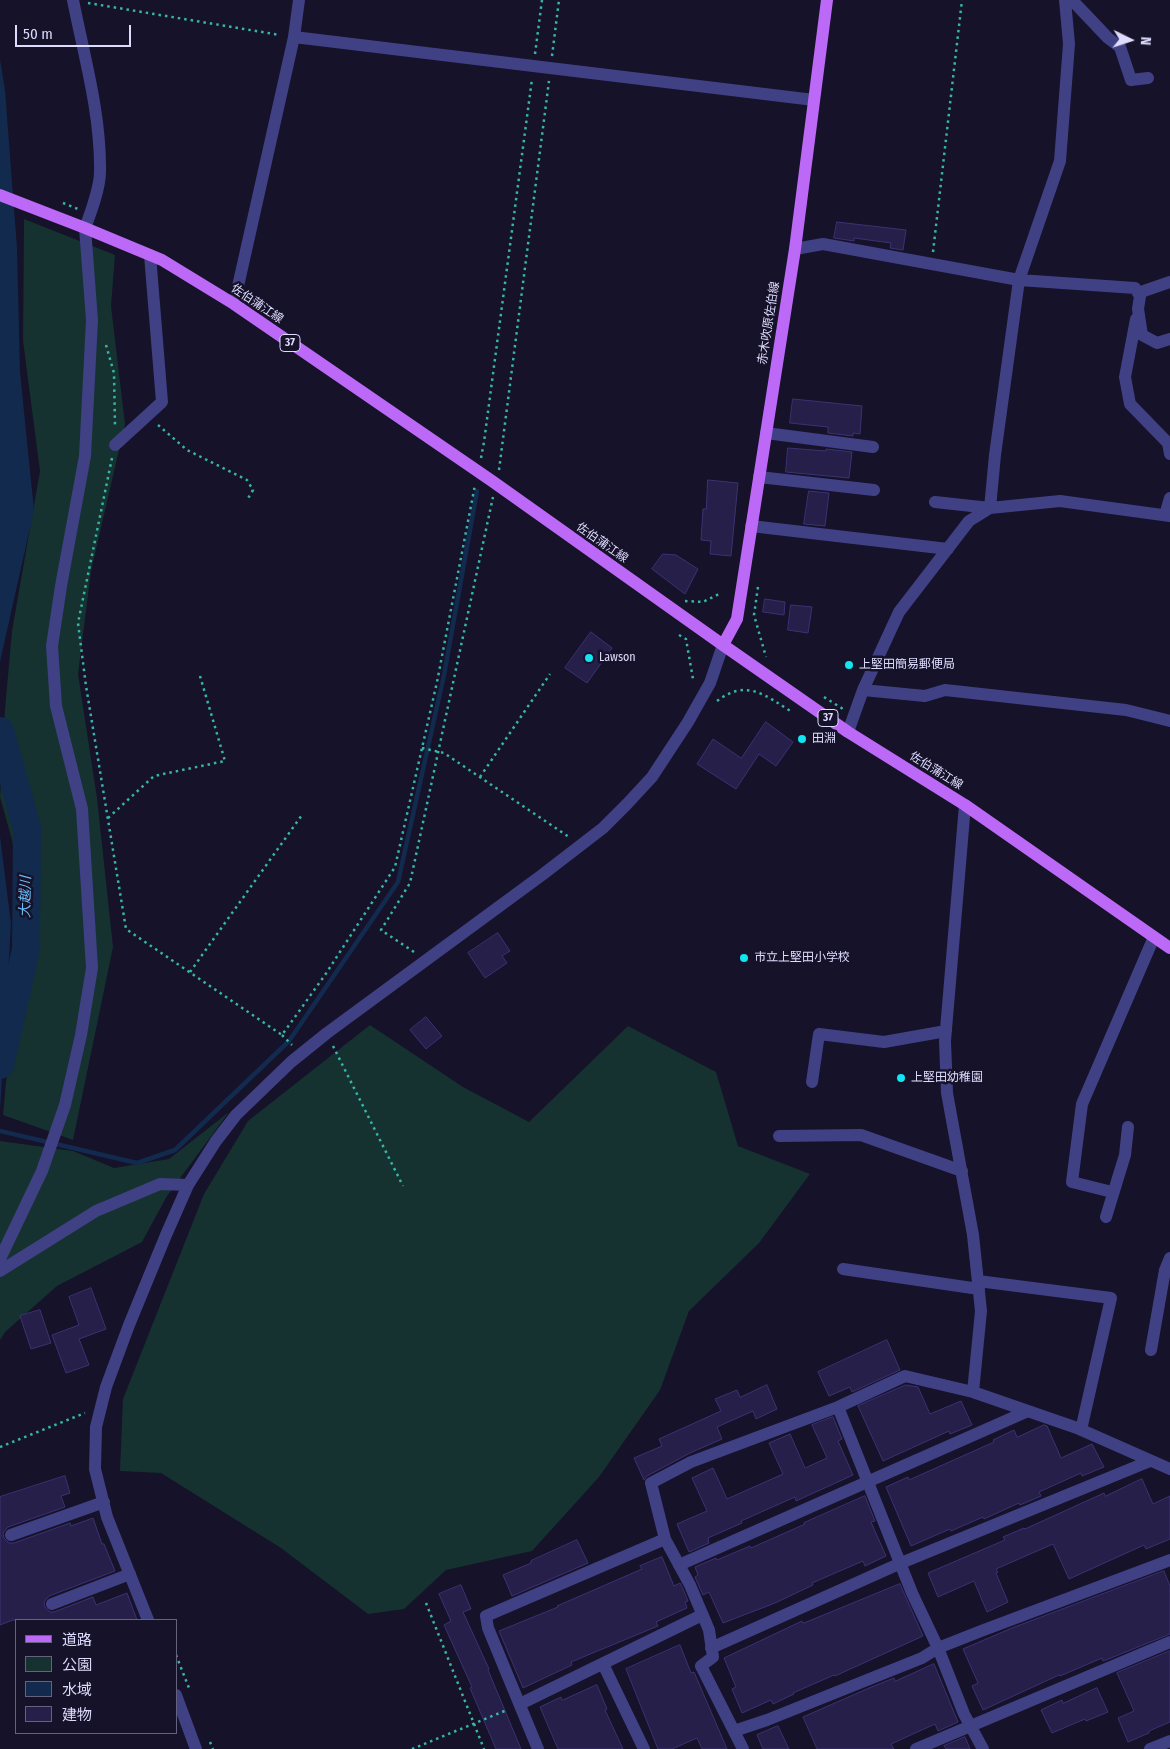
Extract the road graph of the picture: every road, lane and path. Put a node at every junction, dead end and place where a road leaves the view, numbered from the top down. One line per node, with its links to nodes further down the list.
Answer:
1 (299, 0): 9 (street)
2 (542, 0): 10 (path)
3 (559, 0): 11 (path)
4 (827, 0): 13 (main road, 赤木吹原佐伯線)
5 (962, 0): 18 (path)
6 (1065, 0): 19 (street)
7 (1072, 0): 12 (street)
8 (77, 1): 9 (path); 15 (street)
9 (294, 37): 10 (street); 22 (street)
10 (533, 66): 11 (street); 32 (path)
11 (550, 68): 13 (street); 32 (path)
12 (1148, 78)
13 (814, 100): 16 (main road, 赤木吹原佐伯線)
14 (0, 195): 15 (main road, 佐伯蒲江線 / 37)
15 (85, 228): 17 (main road, 佐伯蒲江線 / 37); 75 (street)
16 (795, 250): 18 (street); 27 (main road, 赤木吹原佐伯線)
17 (150, 255): 22 (main road, 佐伯蒲江線 / 37); 26 (street)
18 (931, 264): 19 (street)
19 (1020, 280): 21 (street); 37 (street)
20 (1170, 282): 21 (street)
21 (1138, 293): 23 (street)
22 (234, 304): 32 (main road, 佐伯蒲江線 / 37)
23 (1138, 309): 24 (street); 30 (street)
24 (1170, 339)
25 (104, 340): 28 (path)
26 (148, 416): 28 (street); 35 (path)
27 (766, 433): 29 (street); 31 (main road, 赤木吹原佐伯線)
28 (115, 445): 56 (path)
29 (873, 447)
30 (1170, 454)
31 (759, 477): 33 (street); 39 (main road, 赤木吹原佐伯線)
32 (487, 478): 44 (main road, 佐伯蒲江線 / 37); 51 (path); 52 (path)
33 (874, 490)
34 (1170, 498): 38 (street)
35 (248, 500)
36 (934, 502): 37 (street)
37 (990, 508): 38 (street); 40 (street)
38 (1168, 515)
39 (751, 526): 40 (street); 44 (main road, 赤木吹原佐伯線)
40 (948, 549): 48 (street)
41 (719, 594): 42 (path)
42 (684, 600)
43 (679, 635): 47 (path)
44 (723, 646): 50 (main road, 佐伯蒲江線 / 37); 57 (street)
45 (550, 674): 53 (path)
46 (200, 676): 56 (path)
47 (693, 679)
48 (862, 690): 49 (street); 50 (street)
49 (1170, 721)
50 (848, 732): 54 (main road, 佐伯蒲江線 / 37)
51 (422, 749): 52 (path); 64 (path)
52 (438, 752): 53 (path); 60 (path)
53 (480, 777): 57 (path)
54 (965, 805): 58 (main road, 佐伯蒲江線 / 37); 62 (street)
55 (302, 815): 61 (path)
56 (108, 818): 61 (path)
57 (580, 845): 60 (street)
58 (1154, 937): 59 (main road, 佐伯蒲江線 / 37); 72 (street)
59 (1170, 948)
60 (427, 960): 63 (street)
61 (190, 972): 64 (path)
62 (946, 1031): 66 (street); 69 (street)
63 (327, 1033): 70 (street); 71 (path)
64 (283, 1036): 65 (path)
65 (293, 1046)
66 (812, 1082)
67 (1128, 1128): 72 (street)
68 (779, 1136): 69 (street)
69 (962, 1171): 78 (street)
70 (188, 1185): 77 (street); 81 (street)
71 (403, 1186)
72 (1112, 1192): 73 (street)
73 (1106, 1217)
74 (1170, 1258): 79 (street)
75 (0, 1259)
76 (843, 1269): 78 (street)
77 (0, 1271)
78 (979, 1285): 80 (street); 84 (street)
79 (1152, 1350)
80 (973, 1392): 82 (street); 83 (street)
81 (101, 1407): 85 (path); 89 (street)
82 (838, 1407): 88 (street); 91 (street)
83 (1028, 1411): 84 (street); 88 (street)
84 (1081, 1430): 86 (street)
85 (0, 1447)
86 (1150, 1460): 87 (street); 93 (street)
87 (1170, 1470)
88 (867, 1480): 93 (street); 94 (street)
89 (104, 1502): 90 (street); 95 (street)
90 (11, 1535)
91 (665, 1539): 94 (street); 105 (street)
92 (1170, 1560): 102 (street)
93 (901, 1563): 101 (street); 102 (street)
94 (679, 1564): 98 (street)
95 (130, 1574): 97 (street); 99 (street)
96 (426, 1603): 106 (path)
97 (52, 1604)
98 (702, 1615): 101 (street); 103 (street)
99 (148, 1619)
100 (1170, 1642): 107 (street)
101 (711, 1648): 108 (street)
102 (938, 1648): 107 (street); 108 (street)
103 (603, 1664): 105 (street); 114 (street)
104 (178, 1700): 110 (street)
105 (520, 1704): 106 (path); 113 (street)
106 (474, 1724): 111 (path); 112 (path)
107 (971, 1726): 116 (street); 117 (street)
108 (734, 1731): 115 (street)
109 (1170, 1741): 118 (street)
110 (196, 1749)
111 (412, 1749)
112 (484, 1749)
113 (538, 1749)
114 (644, 1749)
115 (743, 1749)
116 (916, 1749)
117 (984, 1749)
118 (1150, 1749)

